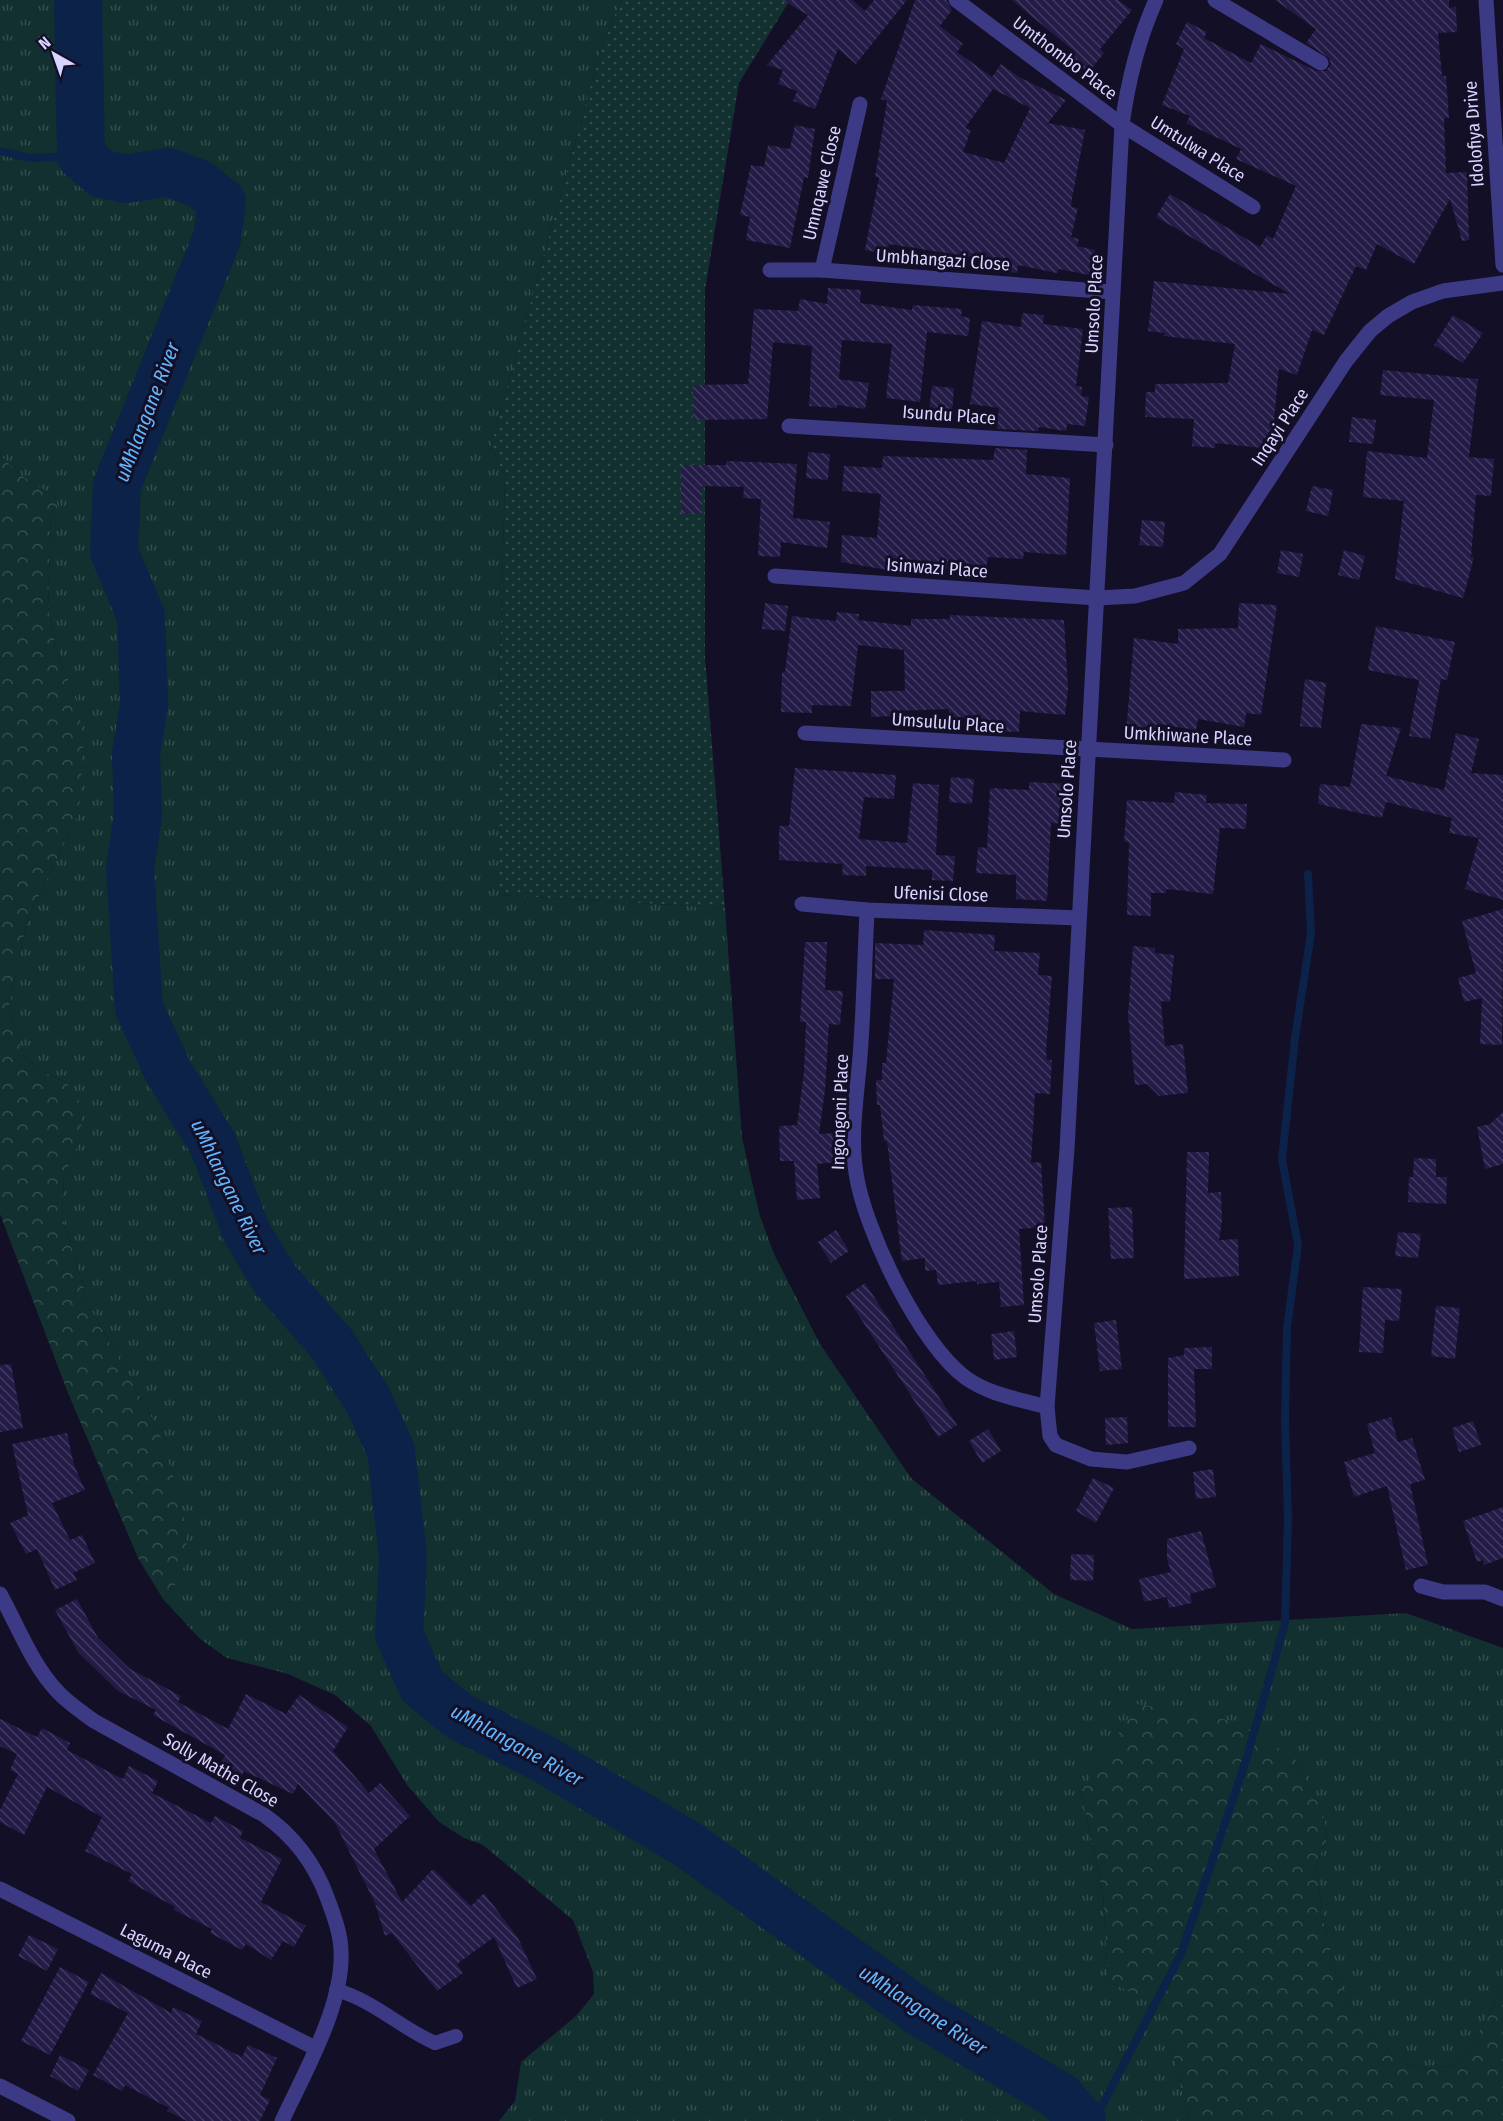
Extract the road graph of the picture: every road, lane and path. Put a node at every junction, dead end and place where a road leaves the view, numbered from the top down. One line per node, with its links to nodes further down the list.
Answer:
1 (956, 0): 7 (street, Umthombo Place)
2 (1156, 0): 7 (street, Umsolo Place)
3 (1215, 0): 5 (street)
4 (1486, 0): 9 (street, Idolofiya Drive)
5 (1321, 63)
6 (860, 104): 11 (street, Umnqawe Close)
7 (1122, 125): 8 (street, Umtulwa Place); 13 (street, Umsolo Place)
8 (1253, 207)
9 (1503, 265)
10 (770, 270): 11 (street, Umbhangazi Close)
11 (822, 270): 13 (street, Umbhangazi Close)
12 (1503, 283): 17 (street, Inqayi Place)
13 (1112, 292): 15 (street, Umsolo Place)
14 (789, 426): 15 (street, Isundu Place)
15 (1106, 445): 17 (street, Umsolo Place)
16 (775, 576): 17 (street, Isinwazi Place)
17 (1097, 598): 19 (street, Umsolo Place)
18 (805, 733): 19 (street, Umsululu Place)
19 (1090, 751): 20 (street, Umkhiwane Place); 23 (street, Umsolo Place)
20 (1284, 760)
21 (801, 904): 22 (street, Ufenisi Close)
22 (867, 910): 23 (street, Ufenisi Close); 24 (street, Ingongoni Place)
23 (1079, 918): 24 (street, Umsolo Place)
24 (1047, 1407): 25 (street, Umsolo Place)
25 (1189, 1448)
26 (1421, 1586): 28 (street)
27 (0, 1594): 30 (street, Solly Mathe Close)
28 (1503, 1599)
29 (0, 1889): 32 (street, Laguma Place)
30 (336, 1990): 31 (lane); 32 (street, Solly Mathe Close)
31 (456, 2036)
32 (315, 2048): 35 (street, Solly Mathe Close)
33 (0, 2086): 34 (street)
34 (68, 2121)
35 (282, 2121)

